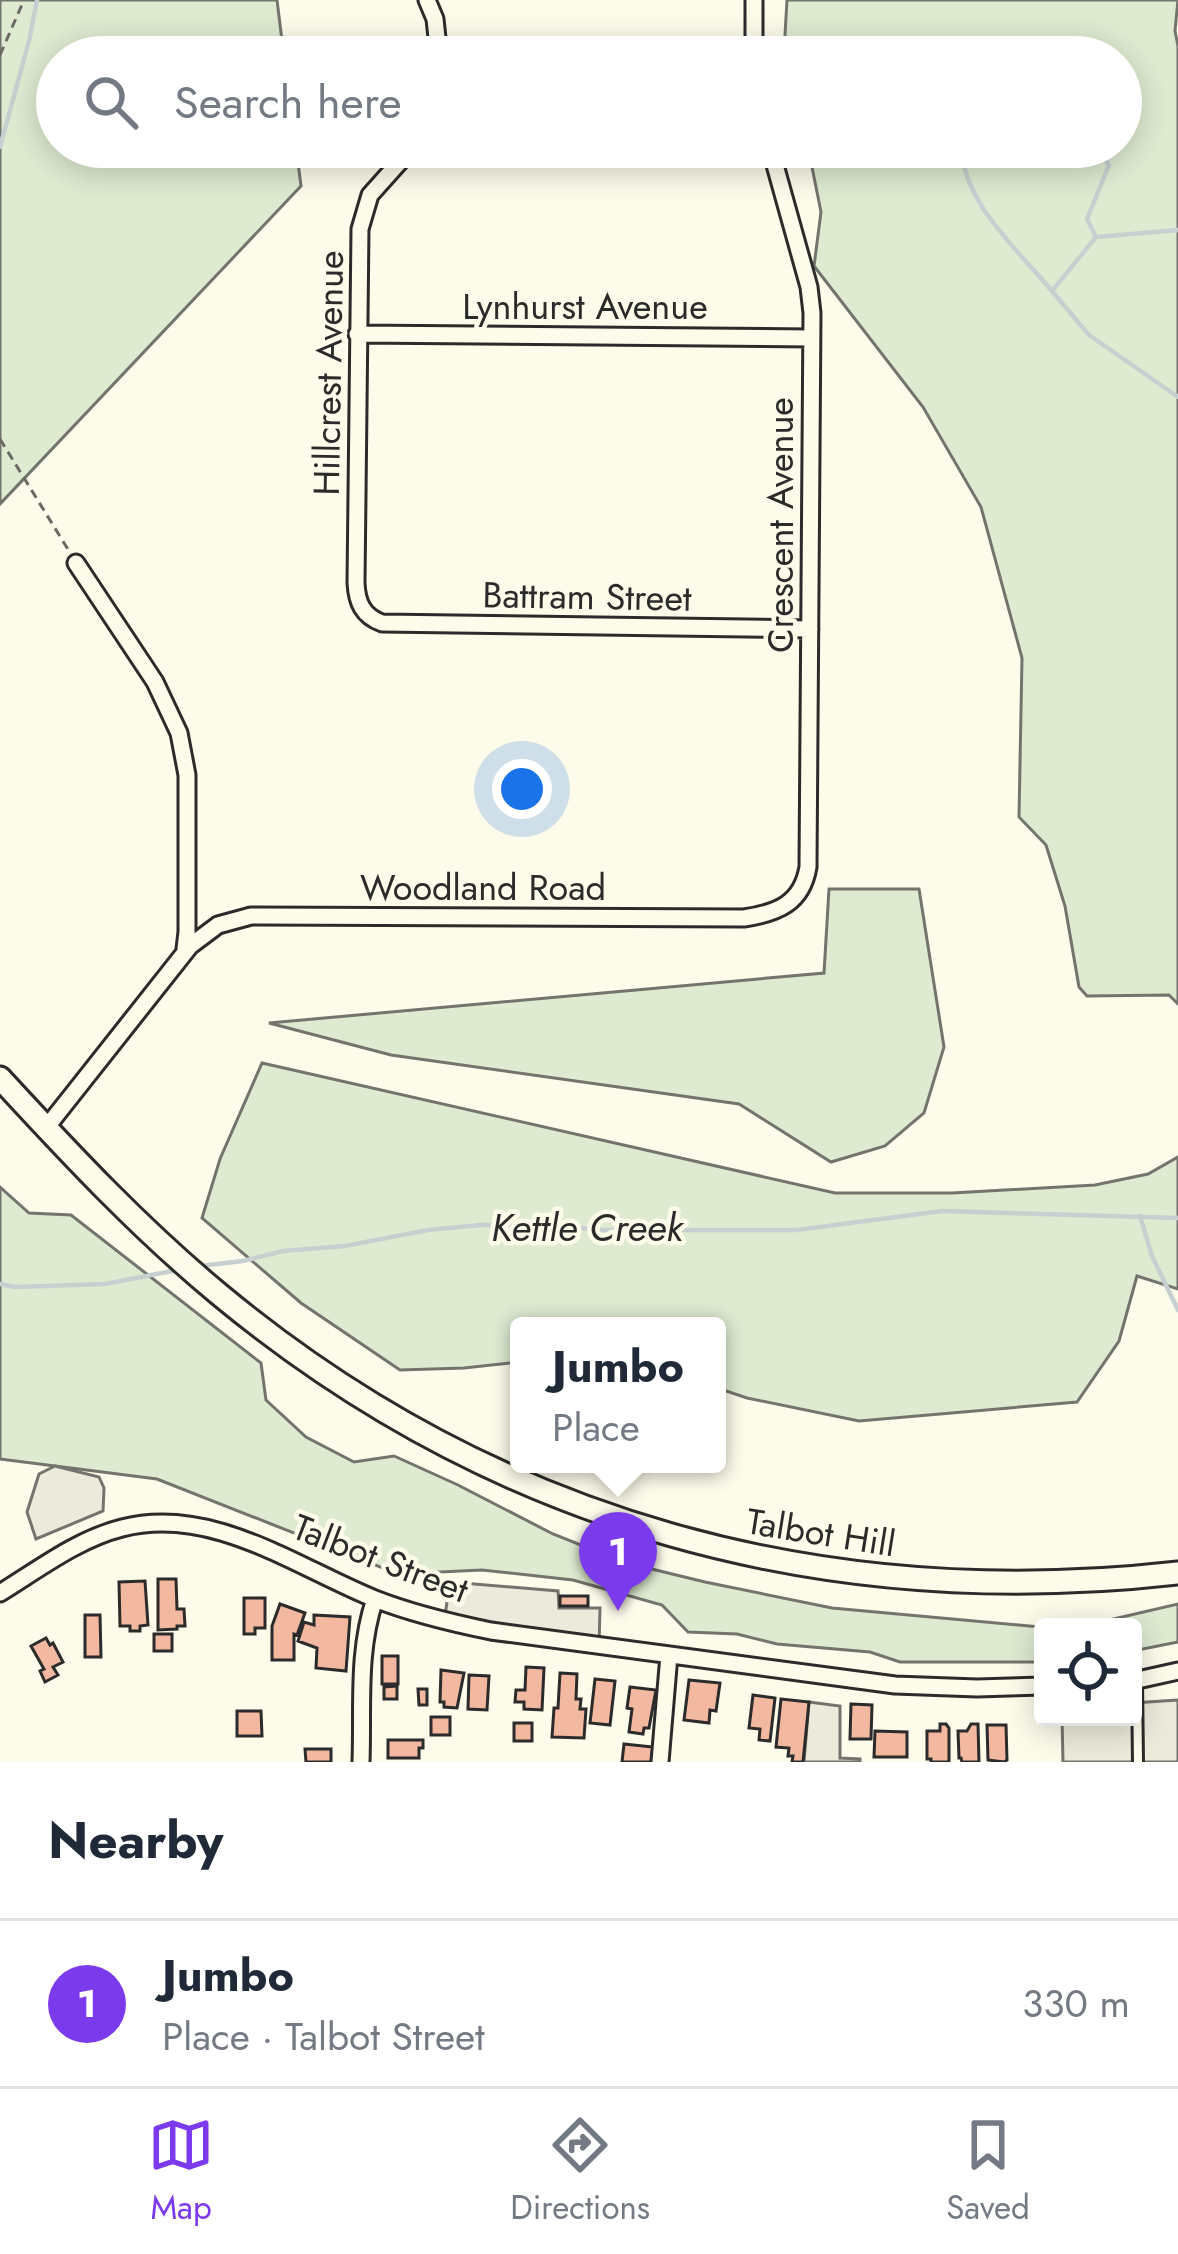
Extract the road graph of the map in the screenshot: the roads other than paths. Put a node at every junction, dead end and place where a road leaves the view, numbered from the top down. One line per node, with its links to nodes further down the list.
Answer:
1 (428, 0): 3 (street)
2 (754, 0): 4 (street)
3 (437, 36)
4 (754, 36)
5 (393, 168): 7 (street, Hillcrest Avenue)
6 (776, 168): 8 (street, Crescent Avenue)
7 (358, 334): 8 (street, Lynhurst Avenue); 10 (street, Hillcrest Avenue)
8 (812, 338): 11 (street, Crescent Avenue)
9 (76, 563): 13 (street)
10 (366, 615): 11 (street, Battram Street)
11 (810, 629): 12 (street, Crescent Avenue)
12 (790, 904): 13 (street, Woodland Road)
13 (184, 952): 15 (street, Woodland Road)
14 (0, 1078): 15 (main road)
15 (46, 1128): 16 (main road, Talbot Hill)
16 (1178, 1573)
17 (0, 1592): 18 (street, Talbot Street)
18 (374, 1599): 19 (street, Talbot Street); 24 (street)
19 (669, 1655): 22 (street, Talbot Street); 25 (street)
20 (1178, 1671): 21 (street)
21 (1142, 1679)
22 (1034, 1687)
23 (1137, 1726): 26 (lane)
24 (361, 1762)
25 (660, 1762)
26 (1138, 1762)

